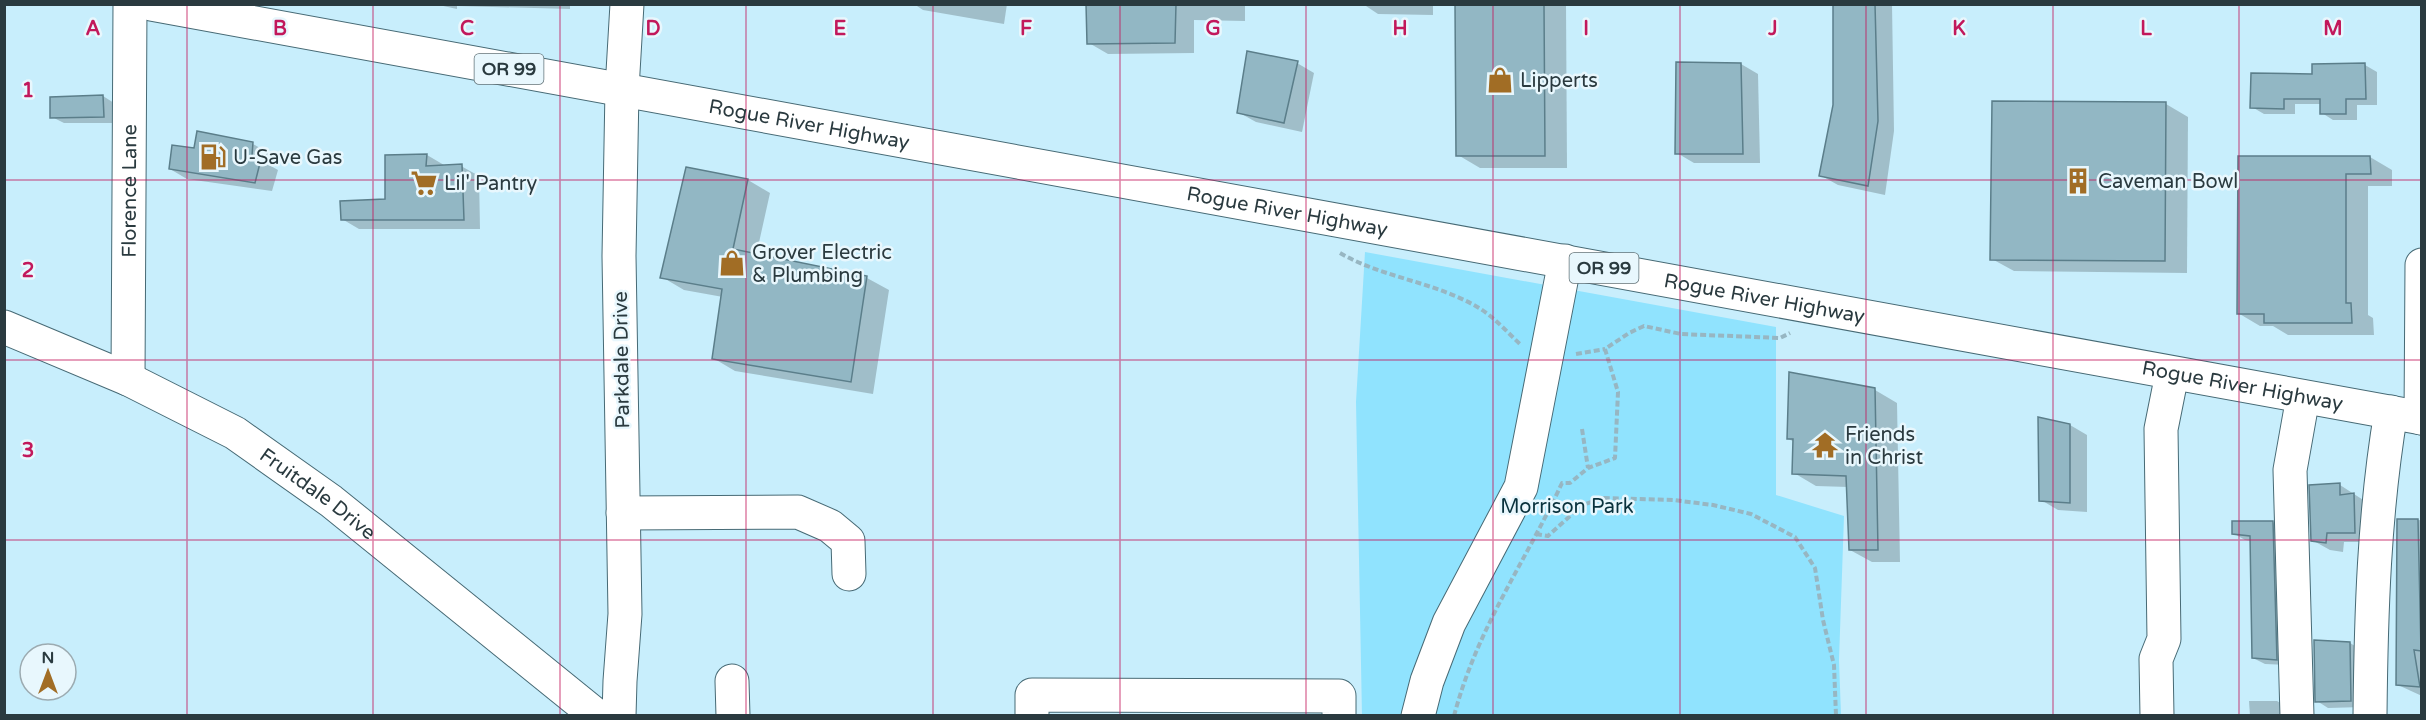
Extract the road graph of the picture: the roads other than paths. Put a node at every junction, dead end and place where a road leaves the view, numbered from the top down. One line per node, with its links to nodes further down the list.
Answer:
1 (130, 4): 9 (main road, Florence Lane)
2 (152, 4): 4 (main road, Rogue River Highway / OR 99)
3 (627, 4): 4 (main road, Parkdale Drive)
4 (622, 89): 5 (main road, Rogue River Highway / OR 99); 12 (main road, Parkdale Drive)
5 (1565, 261): 8 (main road, Rogue River Highway / OR 99); 20 (main road)
6 (2421, 265): 11 (main road)
7 (4, 327): 9 (main road, Fruitdale Drive)
8 (2172, 374): 10 (main road, Rogue River Highway / OR 99); 21 (main road)
9 (128, 379): 15 (main road, Fruitdale Drive)
10 (2303, 397): 11 (main road, Rogue River Highway / OR 99); 22 (main road)
11 (2411, 416): 23 (main road)
12 (623, 513): 13 (main road); 16 (main road, Parkdale Drive)
13 (849, 574)
14 (732, 681): 17 (main road)
15 (597, 716)
16 (619, 716)
17 (733, 716)
18 (1032, 716): 19 (main road)
19 (1339, 716)
20 (1418, 716)
21 (2157, 716)
22 (2297, 716)
23 (2370, 716)

